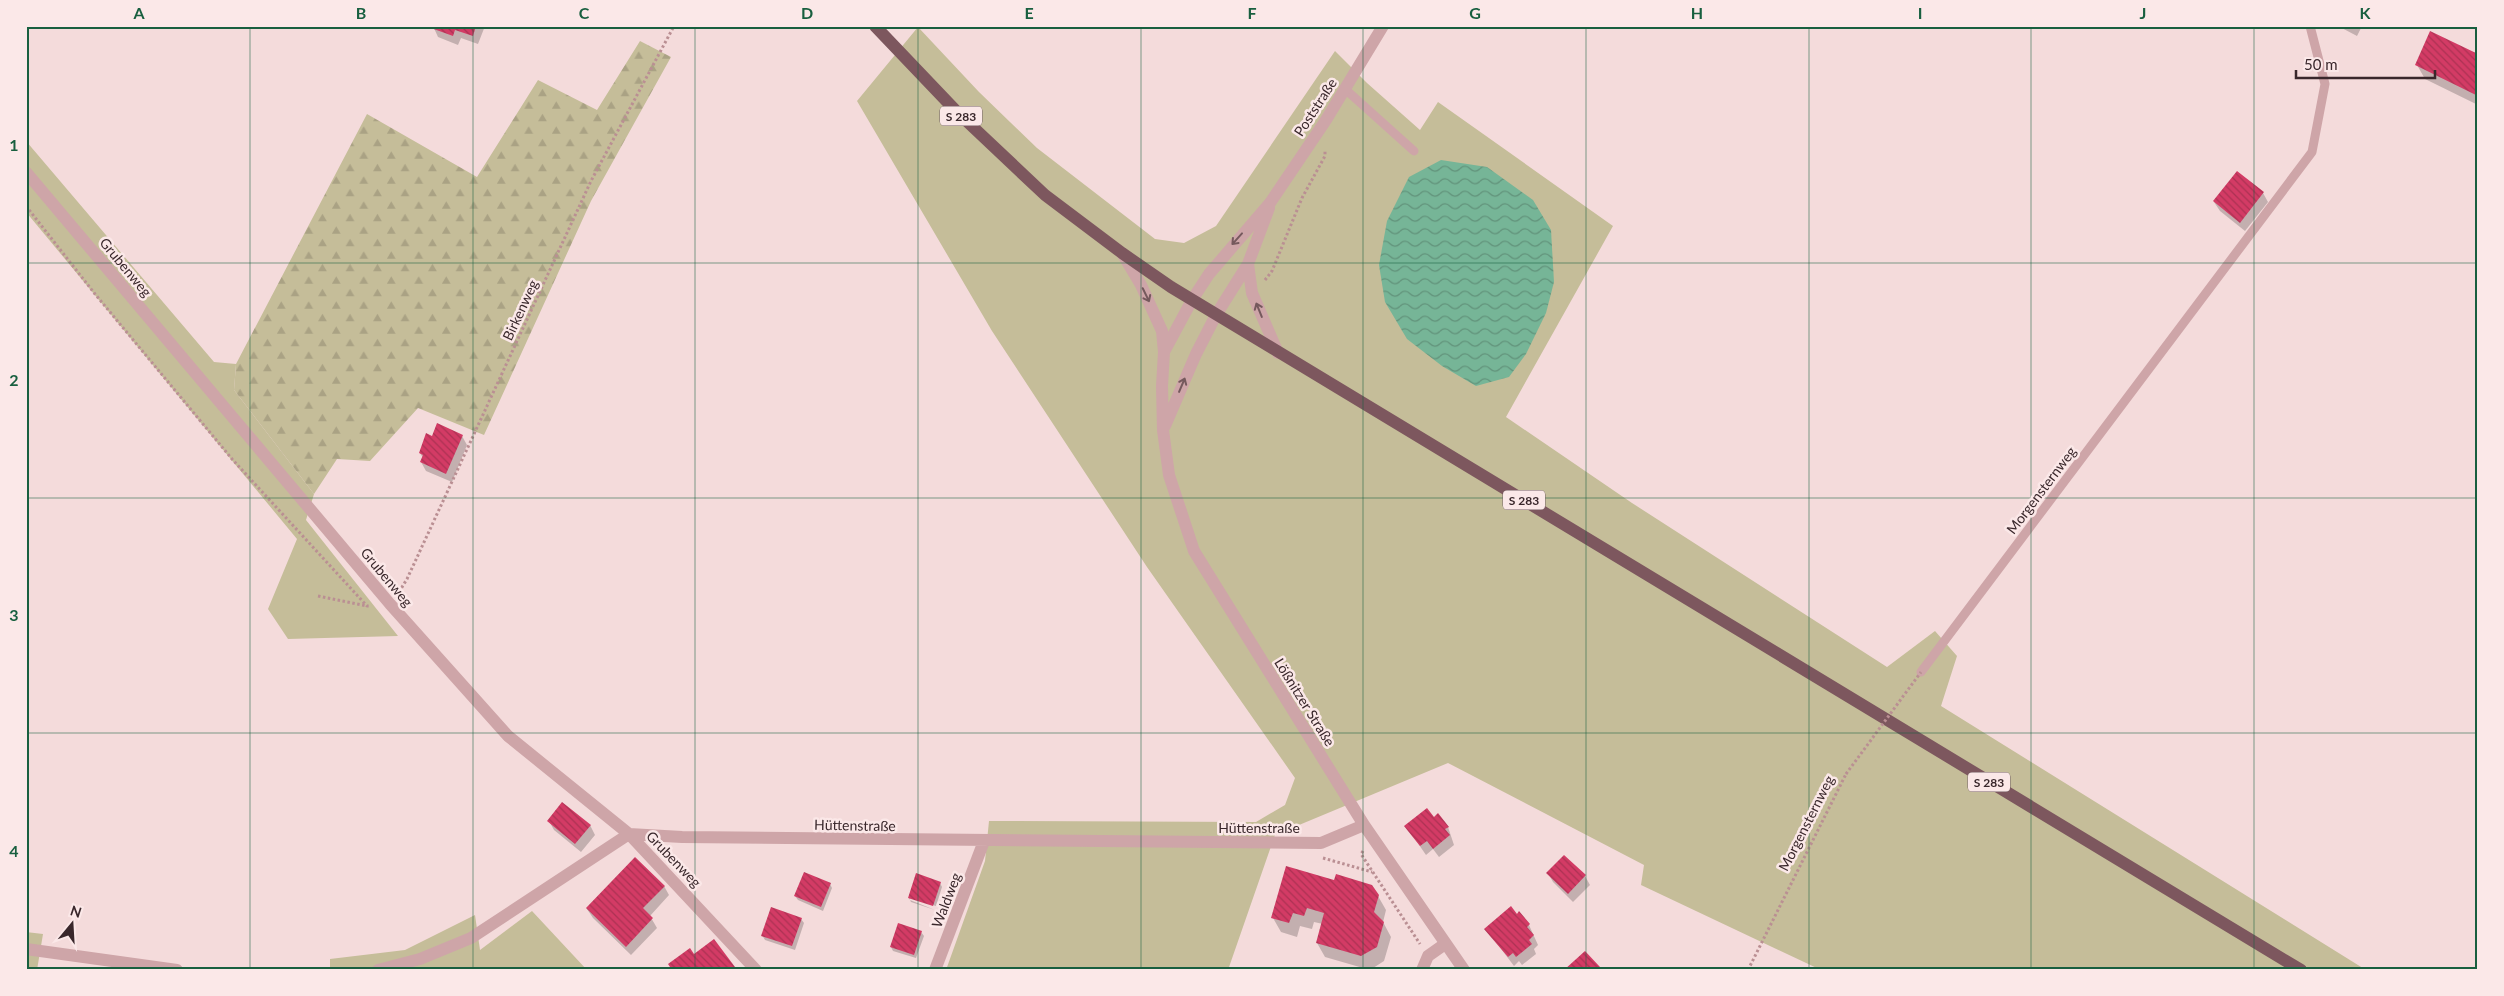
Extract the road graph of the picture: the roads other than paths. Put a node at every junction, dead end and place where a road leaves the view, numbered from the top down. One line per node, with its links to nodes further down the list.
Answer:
1 (1383, 26): 4 (street, Poststraße)
2 (2310, 26): 15 (lane, Morgensternweg)
3 (881, 28): 8 (main road, S 283)
4 (1345, 89): 5 (lane); 7 (street, Poststraße)
5 (1414, 151)
6 (26, 172): 17 (street, Grubenweg)
7 (1270, 203): 9 (street, Poststraße); 10 (street, Poststraße, one-way to 10)
8 (1122, 253): 10 (main road, S 283); 12 (street, Lößnitzer Straße, one-way to 12)
9 (1248, 264): 11 (street, Poststraße); 13 (street, one-way to 9)
10 (1192, 300): 11 (main road, S 283); 12 (street, Lößnitzer Straße)
11 (1216, 315): 13 (main road, S 283); 14 (street, one-way to 11)
12 (1164, 352): 14 (street, Lößnitzer Straße)
13 (1278, 353): 27 (main road, S 283)
14 (1164, 430): 16 (street, Lößnitzer Straße)
15 (1921, 672)
16 (1364, 825): 18 (street, Hüttenstraße); 19 (street, Lößnitzer Straße)
17 (629, 834): 18 (street, Hüttenstraße); 22 (street); 23 (street, Grubenweg)
18 (984, 841): 24 (street, Waldweg)
19 (1445, 944): 25 (street); 26 (street, Lößnitzer Straße)
20 (26, 949): 21 (street)
21 (177, 970)
22 (378, 970)
23 (756, 970)
24 (935, 970)
25 (1422, 970)
26 (1464, 970)
27 (2301, 970)

